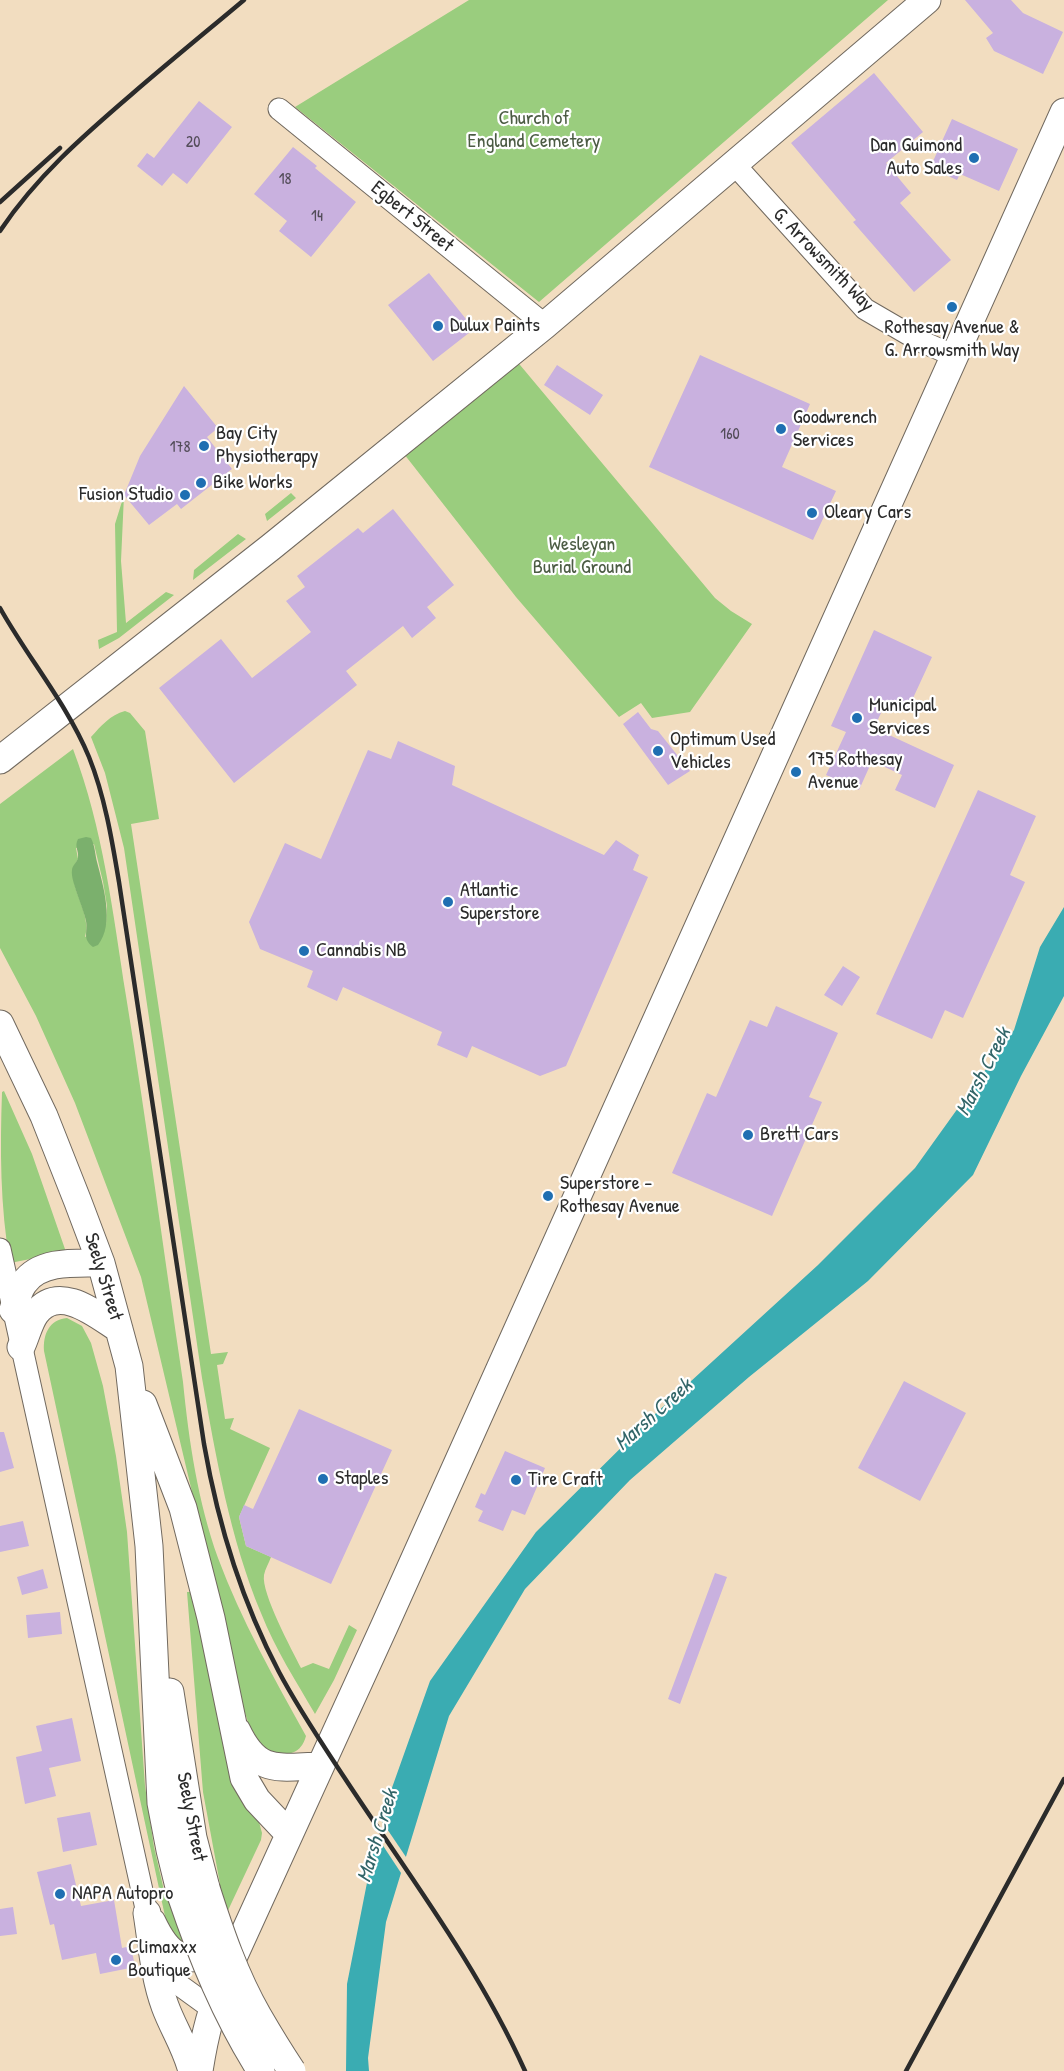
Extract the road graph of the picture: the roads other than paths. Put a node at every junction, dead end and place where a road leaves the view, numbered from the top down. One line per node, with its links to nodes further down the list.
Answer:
1 (927, 0): 4 (main road)
2 (279, 109): 5 (street, Egbert Street)
3 (1064, 112): 6 (main road)
4 (735, 165): 5 (main road); 6 (street, G. Arrowsmith Way)
5 (545, 325): 7 (main road)
6 (955, 356): 16 (main road)
7 (0, 760)
8 (0, 1024): 10 (main road, Seely Street)
9 (0, 1249): 11 (street)
10 (101, 1263): 11 (main road); 12 (main road, Seely Street)
11 (13, 1310): 13 (street)
12 (119, 1329): 13 (main road); 14 (main road, Seely Street)
13 (21, 1347): 19 (street)
14 (129, 1366): 15 (main road); 18 (main road, Seely Street)
15 (231, 1716): 16 (main road); 17 (main road)
16 (319, 1766): 17 (main road)
17 (289, 1834): 20 (main road)
18 (193, 1892): 24 (main road, Seely Street, bridge); 25 (main road, Seely Street, bridge)
19 (147, 1913): 20 (main road); 21 (street); 22 (main road)
20 (244, 1935): 21 (main road)
21 (212, 2008): 23 (main road)
22 (192, 2071)
23 (199, 2071)
24 (261, 2071)
25 (292, 2071)

